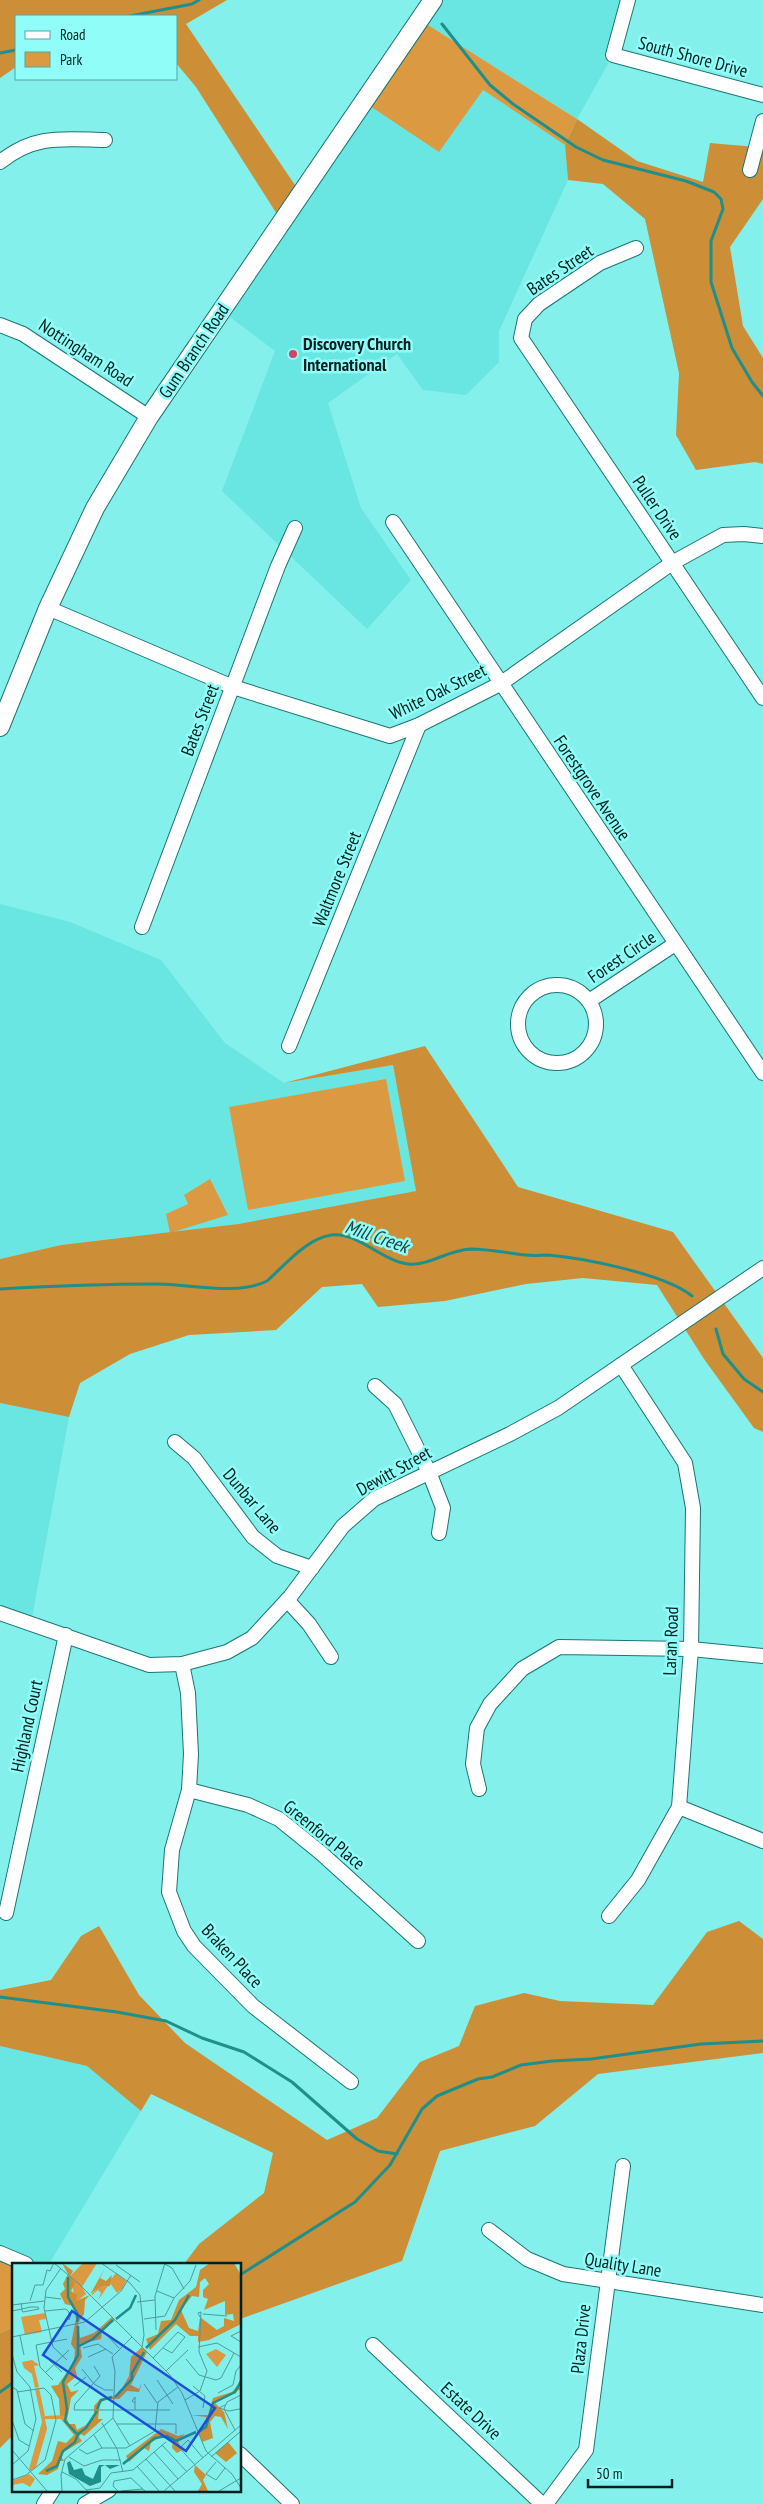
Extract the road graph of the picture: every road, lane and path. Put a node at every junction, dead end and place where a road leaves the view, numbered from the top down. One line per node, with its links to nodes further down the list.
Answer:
1 (433, 0): 11 (main road, Gum Branch Road)
2 (628, 0): 3 (street, South Shore Drive)
3 (763, 95)
4 (763, 121): 7 (street)
5 (105, 140): 6 (street)
6 (0, 162)
7 (750, 170)
8 (636, 248): 10 (street, Bates Street)
9 (0, 325): 11 (street, Nottingham Road)
10 (521, 338): 15 (street, Puller Drive)
11 (150, 417): 16 (main road, Gum Branch Road)
12 (393, 522): 17 (street, Forestgrove Avenue)
13 (296, 528): 18 (street, Bates Street)
14 (763, 536): 15 (street, White Oak Street)
15 (672, 563): 17 (street, White Oak Street); 19 (street, Puller Drive)
16 (48, 608): 18 (street, White Oak Street); 21 (main road, Gum Branch Road)
17 (500, 684): 20 (street, White Oak Street); 23 (street, Forestgrove Avenue)
18 (233, 687): 20 (street, White Oak Street); 22 (street, Bates Street)
19 (763, 698)
20 (419, 725): 25 (street, Waltmore Street)
21 (0, 727)
22 (142, 927)
23 (675, 944): 24 (street, Forest Circle); 26 (street, Forestgrove Avenue)
24 (589, 1001): 24 (street, Forest Circle)
25 (289, 1046)
26 (763, 1073)
27 (763, 1268): 28 (street, Dewitt Street)
28 (620, 1365): 31 (street, Dewitt Street); 37 (street, Laran Road)
29 (375, 1386): 31 (street)
30 (175, 1442): 33 (street, Dunbar Lane)
31 (428, 1472): 32 (street); 33 (street, Dewitt Street)
32 (439, 1533)
33 (312, 1568): 34 (street, Dewitt Street)
34 (287, 1600): 39 (street); 40 (street, Dewitt Street)
35 (0, 1613): 36 (street, Dewitt Street)
36 (66, 1635): 40 (street, Dewitt Street); 45 (street, Highland Court)
37 (691, 1649): 38 (street); 41 (street); 43 (street, Laran Road)
38 (763, 1656)
39 (331, 1657)
40 (182, 1664): 42 (street, Braken Place)
41 (479, 1789)
42 (189, 1790): 47 (street, Greenford Place); 48 (street, Braken Place)
43 (679, 1807): 44 (street); 46 (street, Laran Road)
44 (763, 1841)
45 (6, 1913)
46 (609, 1916)
47 (418, 1941)
48 (351, 2082)
49 (623, 2166): 53 (street, Plaza Drive)
50 (489, 2230): 53 (street, Quality Lane)
51 (0, 2252): 52 (street)
52 (24, 2263)
53 (606, 2282): 54 (street, Quality Lane); 62 (street, Plaza Drive)
54 (763, 2305)
55 (374, 2345): 62 (street, Estate Drive)
56 (241, 2455): 61 (street)
57 (53, 2492): 59 (street)
58 (106, 2492): 60 (street)
59 (44, 2504)
60 (85, 2504)
61 (292, 2504)
62 (544, 2504)

